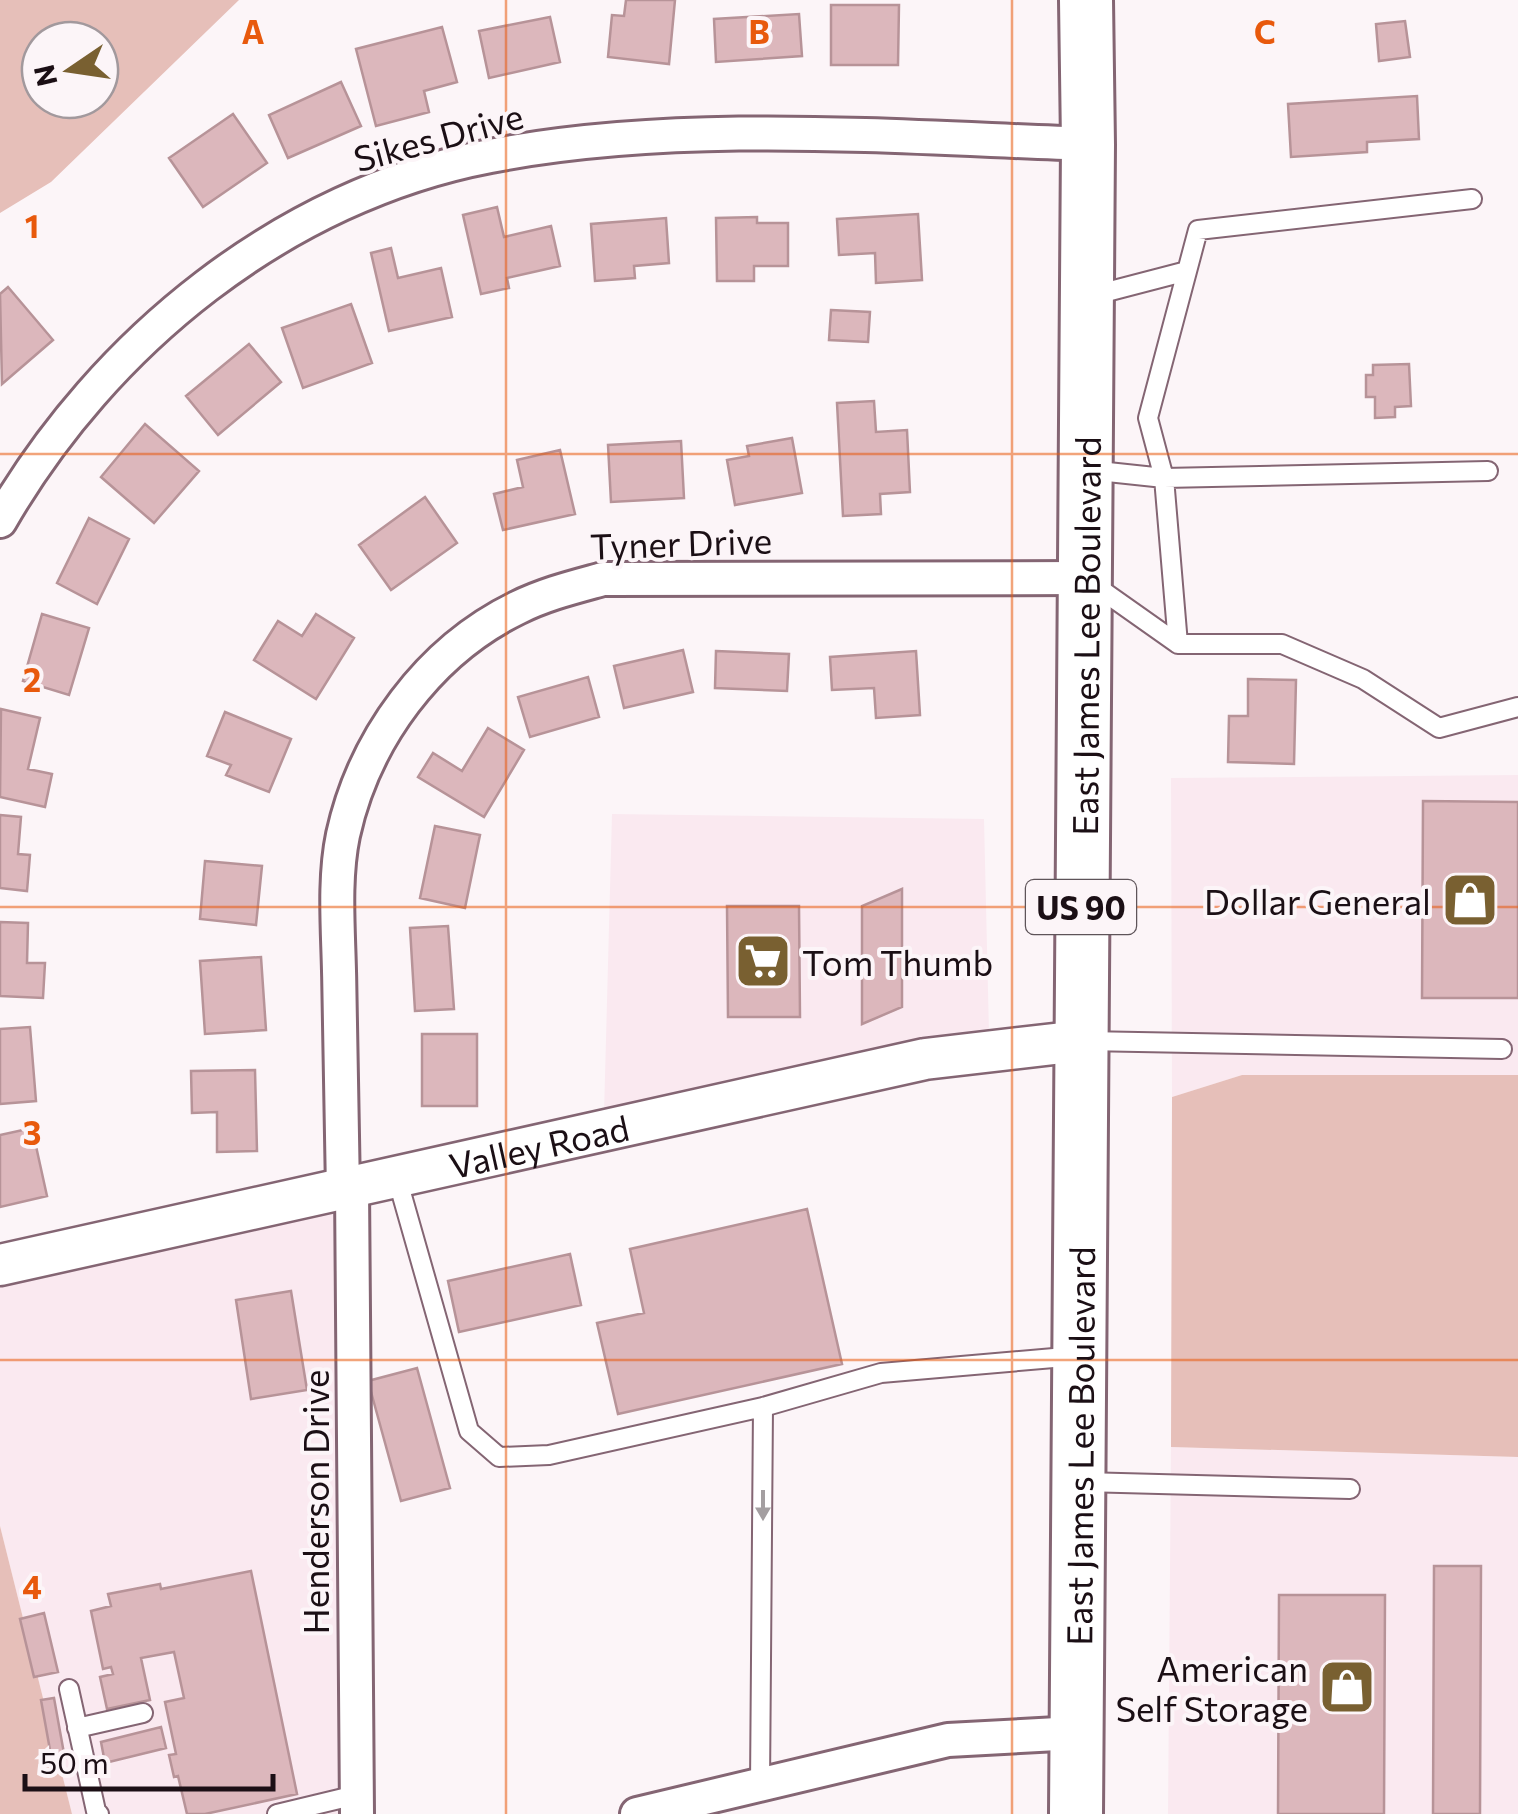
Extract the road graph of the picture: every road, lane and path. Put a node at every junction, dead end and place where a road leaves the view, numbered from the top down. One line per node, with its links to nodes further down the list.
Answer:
1 (1086, 0): 2 (main road, East James Lee Boulevard / US 90)
2 (1088, 144): 5 (main road, East James Lee Boulevard / US 90); 9 (street, Sikes Drive)
3 (1472, 199): 4 (lane)
4 (1187, 271): 5 (lane); 8 (lane)
5 (1086, 297): 6 (main road, East James Lee Boulevard / US 90)
6 (1086, 470): 8 (lane); 10 (main road, East James Lee Boulevard / US 90)
7 (1488, 471): 8 (lane)
8 (1164, 478): 11 (lane)
9 (0, 521)
10 (1084, 578): 11 (lane); 13 (main road, East James Lee Boulevard / US 90); 16 (street, Tyner Drive)
11 (1178, 644): 12 (lane)
12 (1518, 707)
13 (1080, 1041): 14 (lane); 15 (street, Valley Road); 18 (main road, East James Lee Boulevard / US 90)
14 (1502, 1049)
15 (397, 1178): 16 (street, Valley Road); 19 (lane)
16 (348, 1190): 17 (street, Valley Road); 27 (street, Henderson Drive)
17 (0, 1266)
18 (1078, 1356): 19 (lane); 20 (main road, East James Lee Boulevard / US 90)
19 (764, 1408): 26 (lane, one-way to 26)
20 (1078, 1482): 21 (lane); 25 (main road, East James Lee Boulevard / US 90)
21 (1350, 1490)
22 (68, 1689): 24 (lane)
23 (143, 1714): 24 (lane)
24 (77, 1728): 28 (lane)
25 (1076, 1732): 26 (street); 31 (main road, East James Lee Boulevard / US 90)
26 (760, 1784): 30 (street)
27 (357, 1805): 29 (lane)
28 (100, 1814)
29 (276, 1814)
30 (637, 1814)
31 (1076, 1814)

